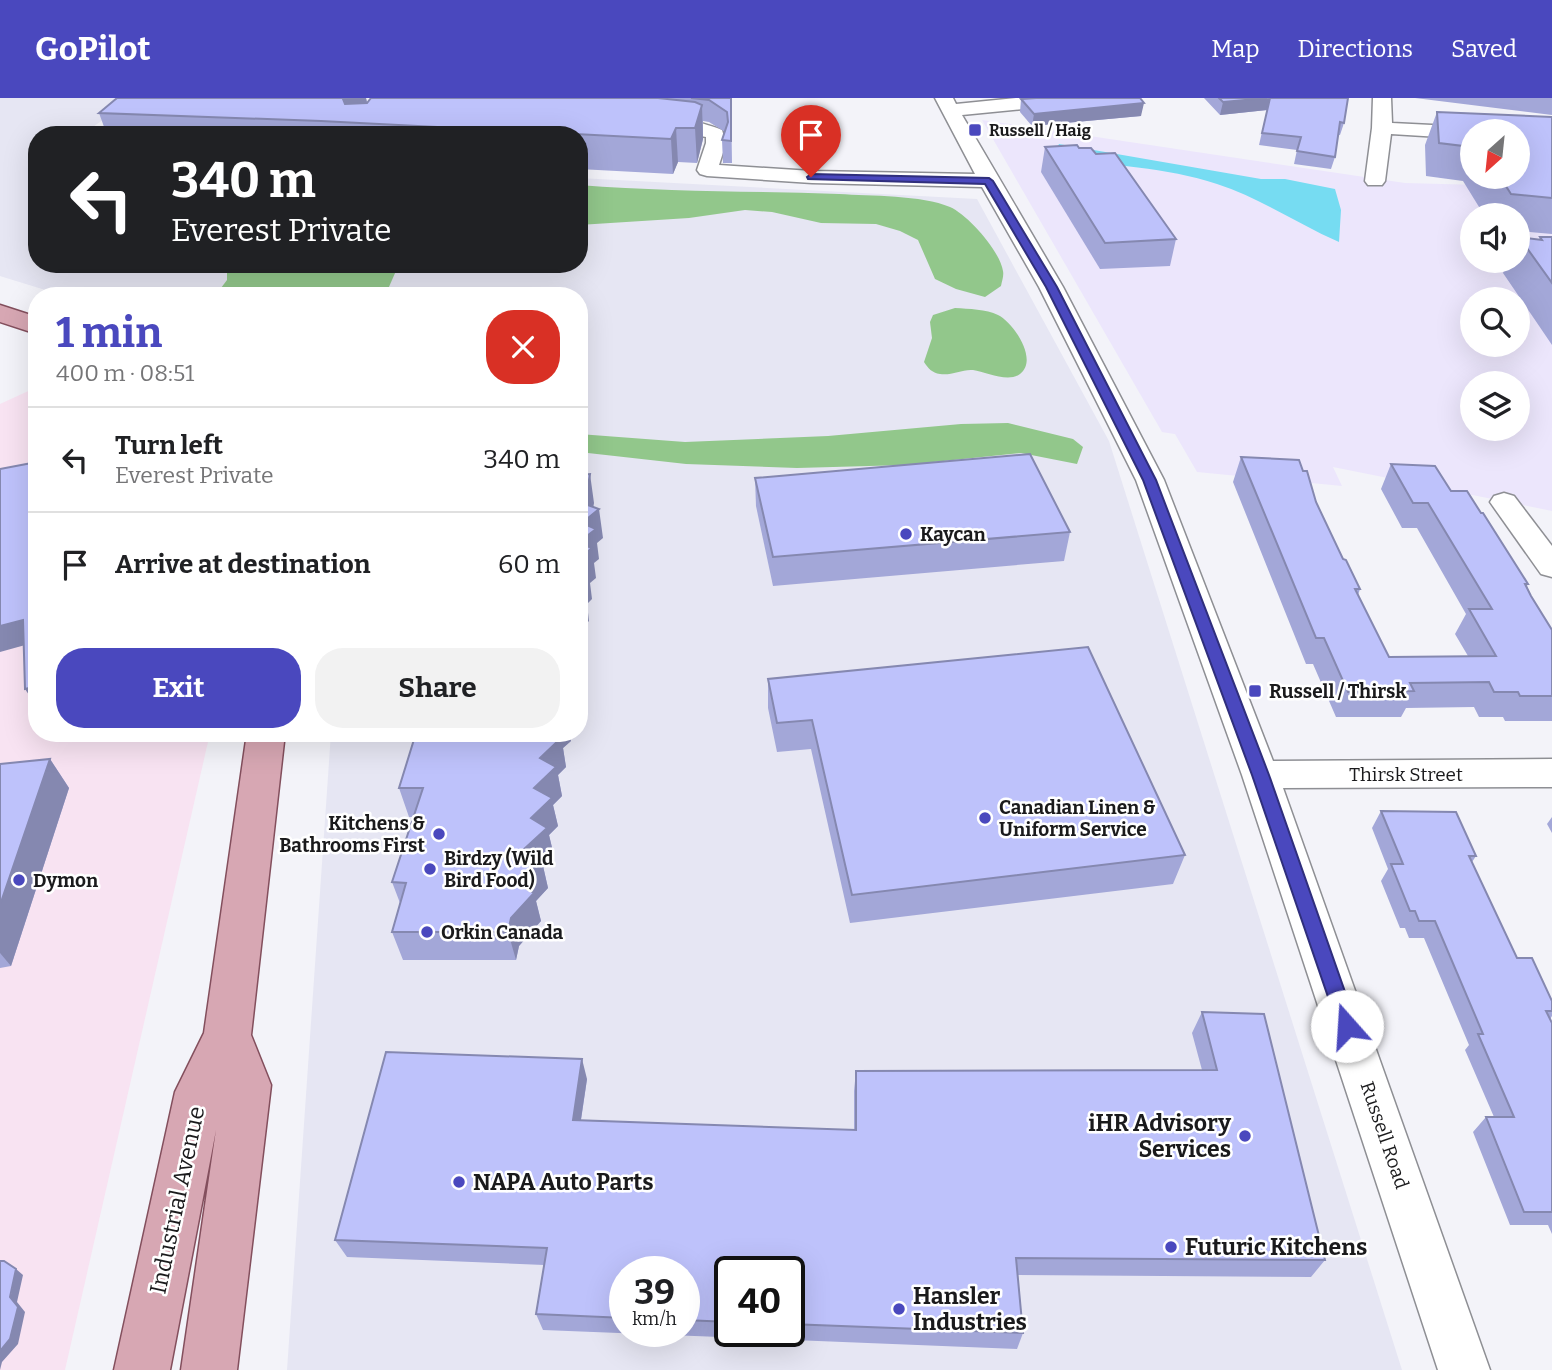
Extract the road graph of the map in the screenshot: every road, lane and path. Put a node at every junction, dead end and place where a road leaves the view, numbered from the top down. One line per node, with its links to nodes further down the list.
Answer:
1 (1073, 98): 3 (street)
2 (1382, 98): 5 (street)
3 (947, 104): 7 (street, Russell Road)
4 (631, 119): 7 (street)
5 (1382, 128): 6 (street); 8 (street)
6 (1460, 133)
7 (989, 181): 15 (street, Russell Road)
8 (1375, 181)
9 (0, 313): 10 (main road)
10 (28, 323)
11 (1504, 502): 12 (street)
12 (1552, 567)
13 (265, 742): 16 (main road, Industrial Avenue)
14 (1552, 773): 15 (street, Thirsk Street)
15 (1260, 775): 19 (street, Russell Road)
16 (228, 1035): 17 (main road, Industrial Avenue); 18 (main road, Industrial Avenue)
17 (142, 1370)
18 (209, 1370)
19 (1464, 1370)

